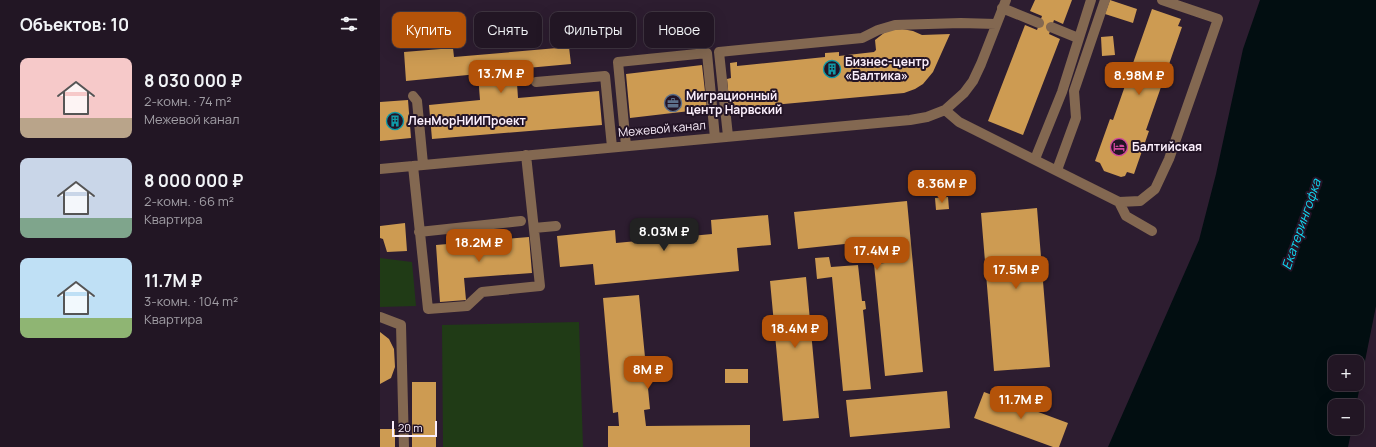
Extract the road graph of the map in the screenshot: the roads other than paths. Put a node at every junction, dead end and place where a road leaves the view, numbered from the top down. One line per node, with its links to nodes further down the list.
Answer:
1 (1091, 0): 8 (street)
2 (1105, 0): 20 (street)
3 (1162, 0): 21 (street)
4 (1004, 4): 5 (street); 6 (street)
5 (1039, 23)
6 (996, 24): 11 (street); 12 (street)
7 (1051, 27): 8 (street)
8 (1078, 38): 17 (street)
9 (536, 82): 15 (street)
10 (417, 100): 18 (street)
11 (945, 110): 12 (street, Межевой канал); 17 (street)
12 (728, 136): 13 (street, Межевой канал)
13 (715, 138): 14 (street, Межевой канал); 14 (street)
14 (626, 146): 15 (street, Межевой канал)
15 (612, 147): 16 (street, Межевой канал)
16 (526, 155): 18 (street, Межевой канал); 24 (street)
17 (1034, 159): 20 (street)
18 (418, 165): 19 (street, Межевой канал); 26 (street)
19 (380, 169)
20 (1057, 170): 21 (street)
21 (1119, 202): 25 (street)
22 (521, 221): 26 (street)
23 (556, 226): 24 (street)
24 (534, 228): 26 (street)
25 (1152, 231)
26 (420, 232)
27 (380, 317): 28 (street)
28 (404, 447)

